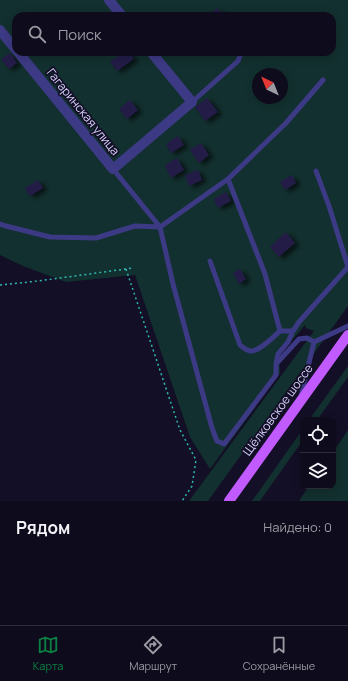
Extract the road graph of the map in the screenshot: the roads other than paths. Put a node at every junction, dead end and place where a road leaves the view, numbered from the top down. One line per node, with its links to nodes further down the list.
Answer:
1 (109, 0): 2 (street)
2 (119, 12)
3 (0, 30): 4 (street)
4 (12, 45)
5 (21, 56): 10 (street, Гагаринская улица)
6 (154, 56): 9 (street)
7 (240, 56): 9 (lane)
8 (323, 80): 12 (lane)
9 (192, 102): 10 (street)
10 (113, 169): 14 (lane)
11 (316, 171): 16 (lane)
12 (228, 179): 14 (lane); 18 (lane)
13 (0, 224): 14 (lane)
14 (160, 227): 22 (lane)
15 (210, 261): 18 (lane)
16 (348, 267): 19 (lane)
17 (348, 326): 21 (lane)
18 (280, 331): 19 (lane)
19 (293, 331): 22 (lane)
20 (348, 335): 23 (main road, Щёлковское шоссе)
21 (314, 342): 22 (lane); 23 (lane)
22 (276, 364)
23 (299, 403): 24 (main road, Щёлковское шоссе)
24 (229, 501)

